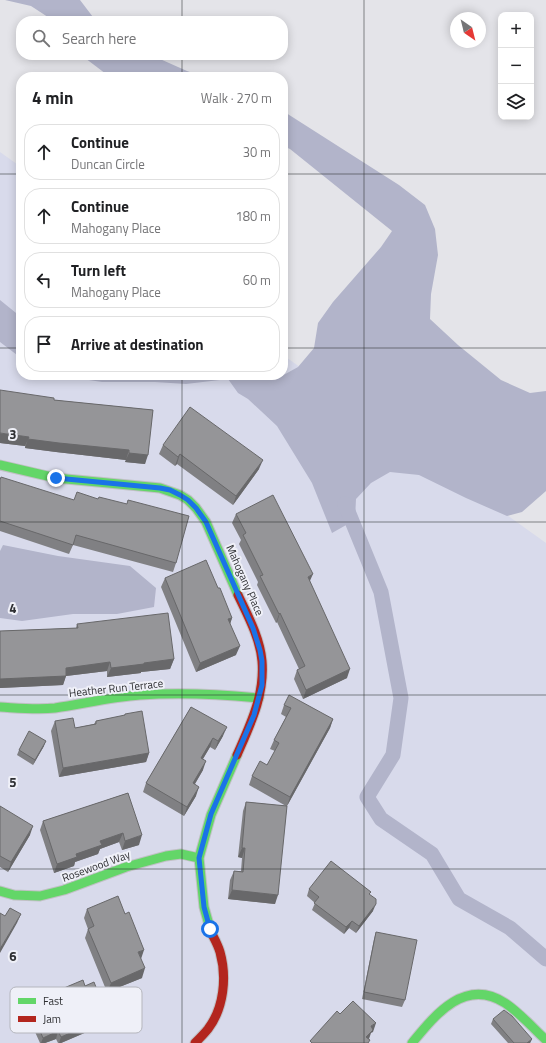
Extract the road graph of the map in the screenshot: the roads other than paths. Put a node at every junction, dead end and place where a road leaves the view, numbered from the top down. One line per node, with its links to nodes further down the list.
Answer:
1 (0, 465): 2 (street, Mahogany Place)
2 (259, 698): 3 (street, Heather Run Terrace); 4 (street, Mahogany Place)
3 (0, 707)
4 (199, 858): 5 (street, Rosewood Way); 7 (street)
5 (0, 892)
6 (546, 1040): 8 (street)
7 (194, 1043)
8 (412, 1043)

